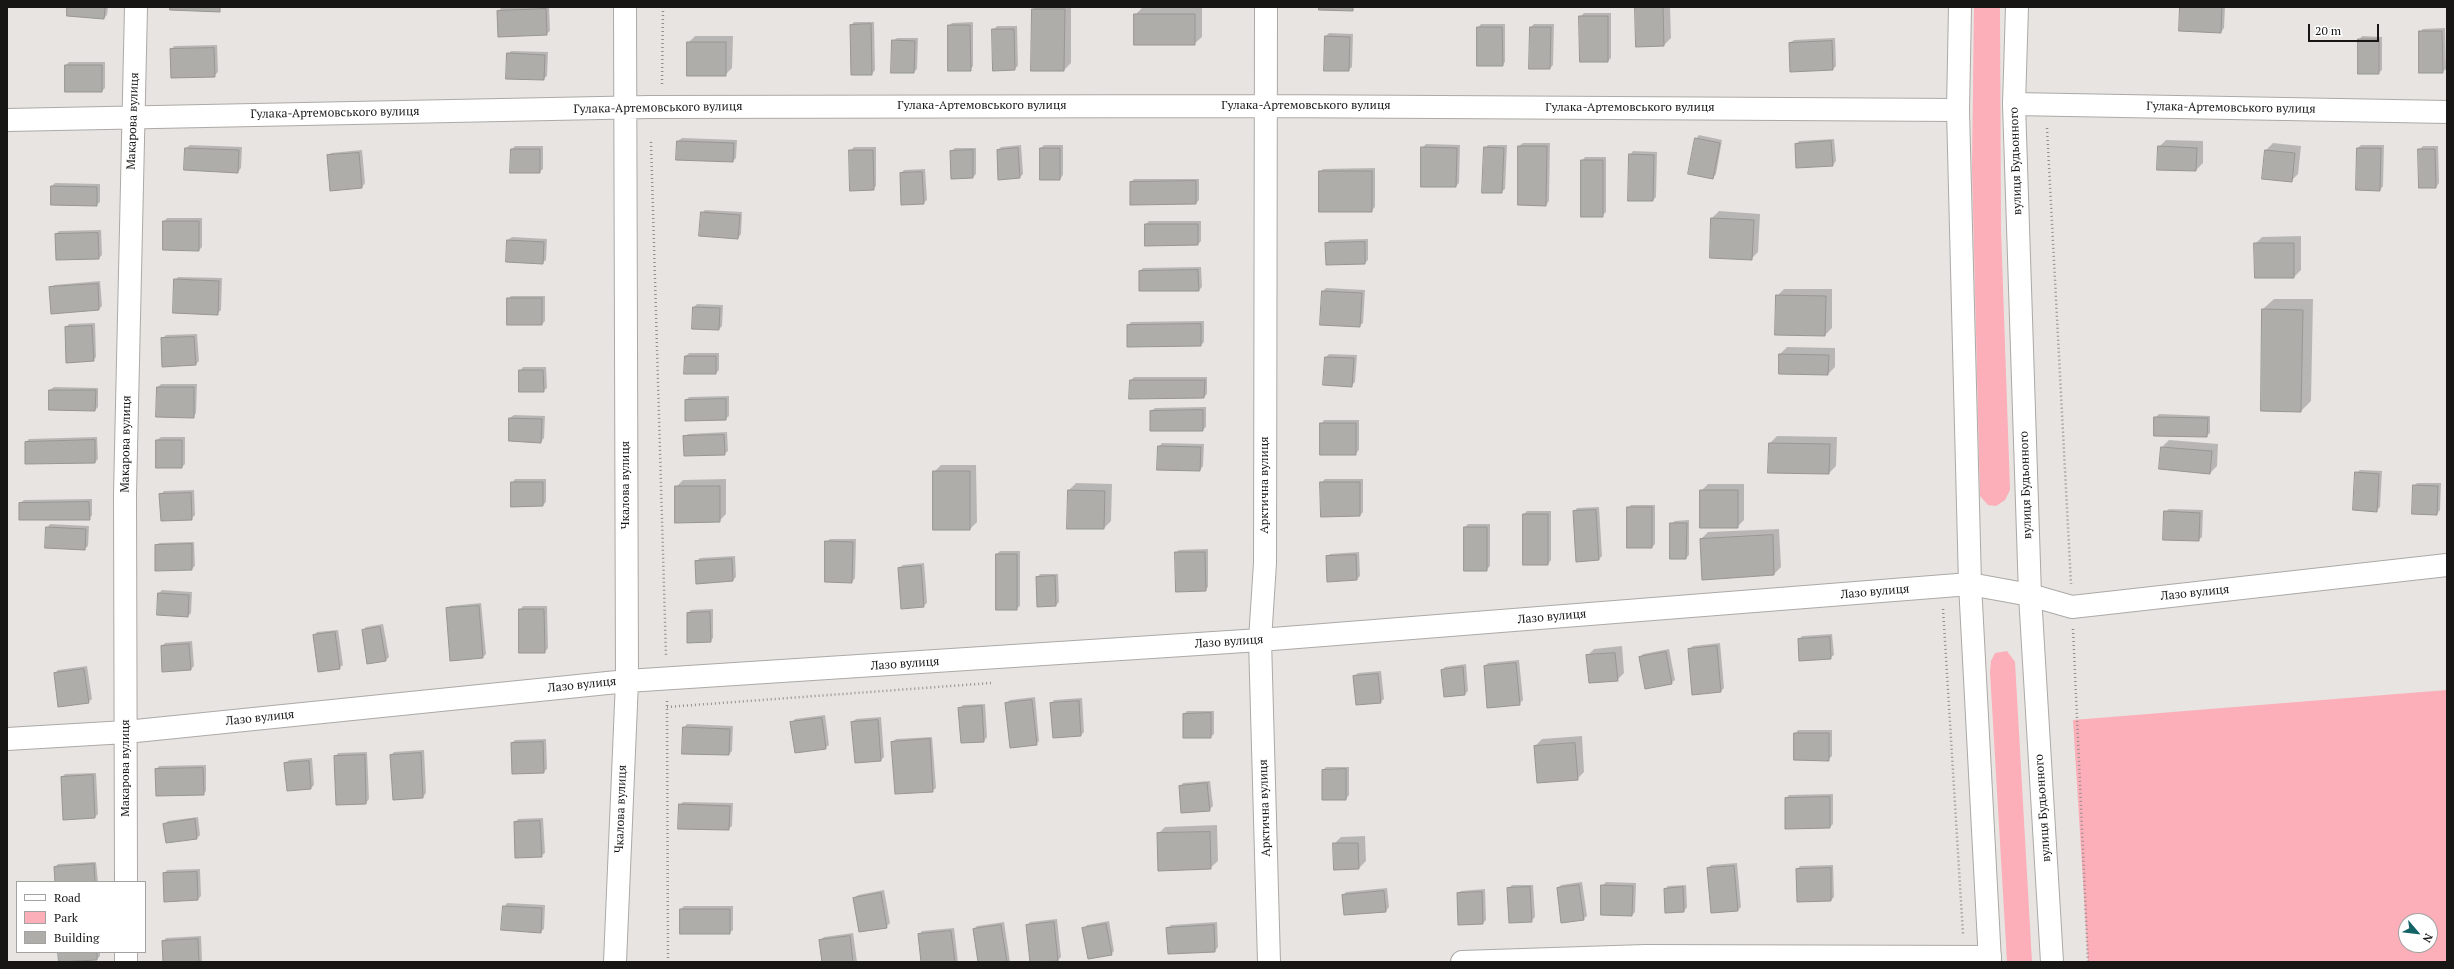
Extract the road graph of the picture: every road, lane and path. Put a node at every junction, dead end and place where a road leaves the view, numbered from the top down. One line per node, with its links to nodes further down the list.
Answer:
1 (136, 7): 14 (street, Макарова вулиця)
2 (625, 7): 11 (street, Чкалова вулиця)
3 (663, 7): 10 (path)
4 (1266, 7): 9 (street, Арктична вулиця)
5 (1960, 7): 12 (street)
6 (2017, 7): 7 (street, вулиця Будьонного)
7 (2014, 104): 8 (street, Гулака-Артемовського вулиця); 19 (street, вулиця Будьонного)
8 (2045, 105): 13 (street, Гулака-Артемовського вулиця); 20 (path)
9 (1265, 106): 10 (street, Гулака-Артемовського вулиця); 12 (street, Гулака-Артемовського вулиця); 21 (street, Арктична вулиця)
10 (655, 107): 11 (street, Гулака-Артемовського вулиця); 22 (path)
11 (626, 108): 14 (street, Гулака-Артемовського вулиця); 23 (street, Чкалова вулиця)
12 (1958, 110): 17 (street)
13 (2447, 112)
14 (132, 118): 15 (street, Гулака-Артемовського вулиця); 26 (street, Макарова вулиця)
15 (7, 120)
16 (2447, 565): 20 (street, Лазо вулиця)
17 (1970, 584): 18 (street, Лазо вулиця); 19 (street, Лазо вулиця); 30 (street)
18 (1942, 587): 21 (street, Лазо вулиця); 29 (path)
19 (2030, 595): 20 (street, Лазо вулиця); 35 (street, вулиця Будьонного)
20 (2072, 607): 36 (path)
21 (1260, 640): 22 (street, Лазо вулиця); 33 (street, Арктична вулиця)
22 (667, 679): 23 (street, Лазо вулиця); 25 (path)
23 (626, 680): 26 (street, Лазо вулиця); 31 (street, Чкалова вулиця)
24 (999, 682): 25 (path)
25 (667, 707): 32 (path)
26 (126, 732): 27 (street, Лазо вулиця); 28 (street, Макарова вулиця)
27 (7, 738)
28 (126, 881)
29 (1965, 957): 30 (street); 34 (street)
30 (1990, 960)
31 (616, 962)
32 (668, 962)
33 (1269, 962)
34 (1462, 962)
35 (2052, 962)
36 (2088, 962)

